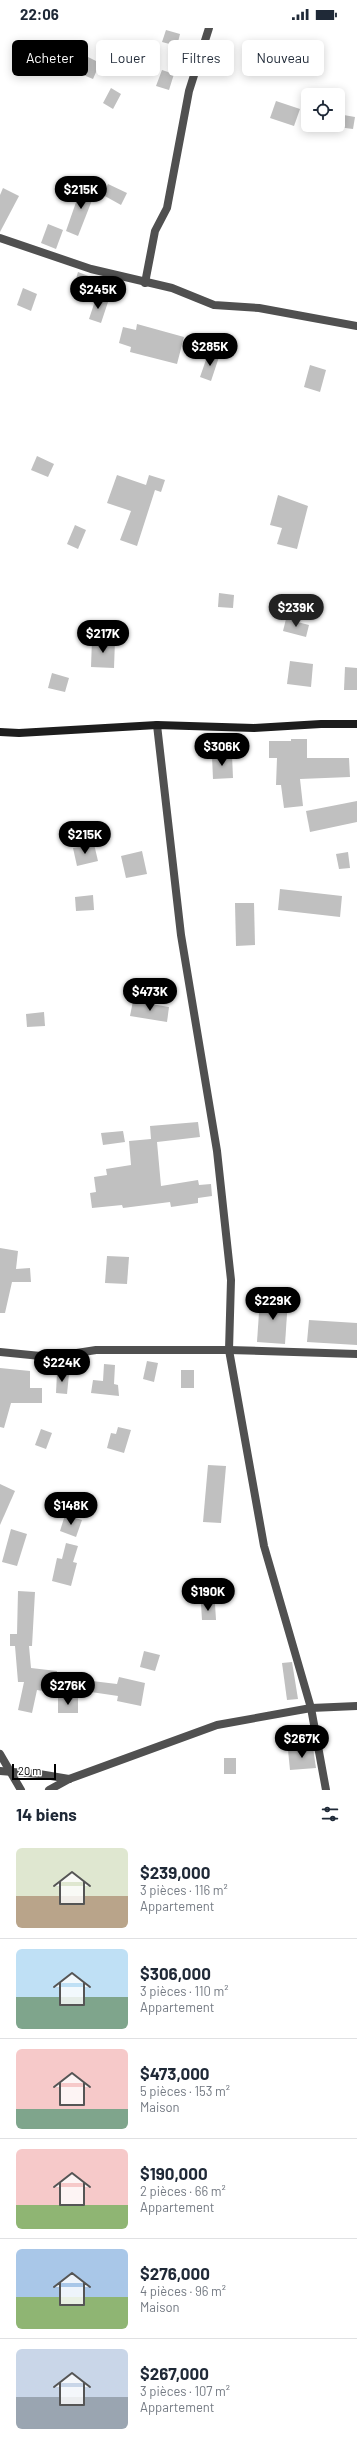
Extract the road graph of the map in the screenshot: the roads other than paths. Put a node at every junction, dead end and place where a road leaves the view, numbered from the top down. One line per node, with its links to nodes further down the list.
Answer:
1 (209, 28): 3 (street)
2 (0, 238): 3 (street)
3 (145, 283): 4 (street)
4 (357, 326)
5 (357, 724): 6 (main road)
6 (157, 725): 7 (main road); 8 (street)
7 (0, 732)
8 (229, 1350): 9 (street); 10 (street); 12 (street)
9 (0, 1352)
10 (357, 1354)
11 (357, 1706): 12 (street)
12 (311, 1708): 16 (street); 19 (street)
13 (0, 1754): 15 (street)
14 (0, 1771): 15 (street)
15 (10, 1772): 16 (street); 17 (street)
16 (69, 1779): 18 (street)
17 (21, 1790)
18 (49, 1790)
19 (326, 1790)

